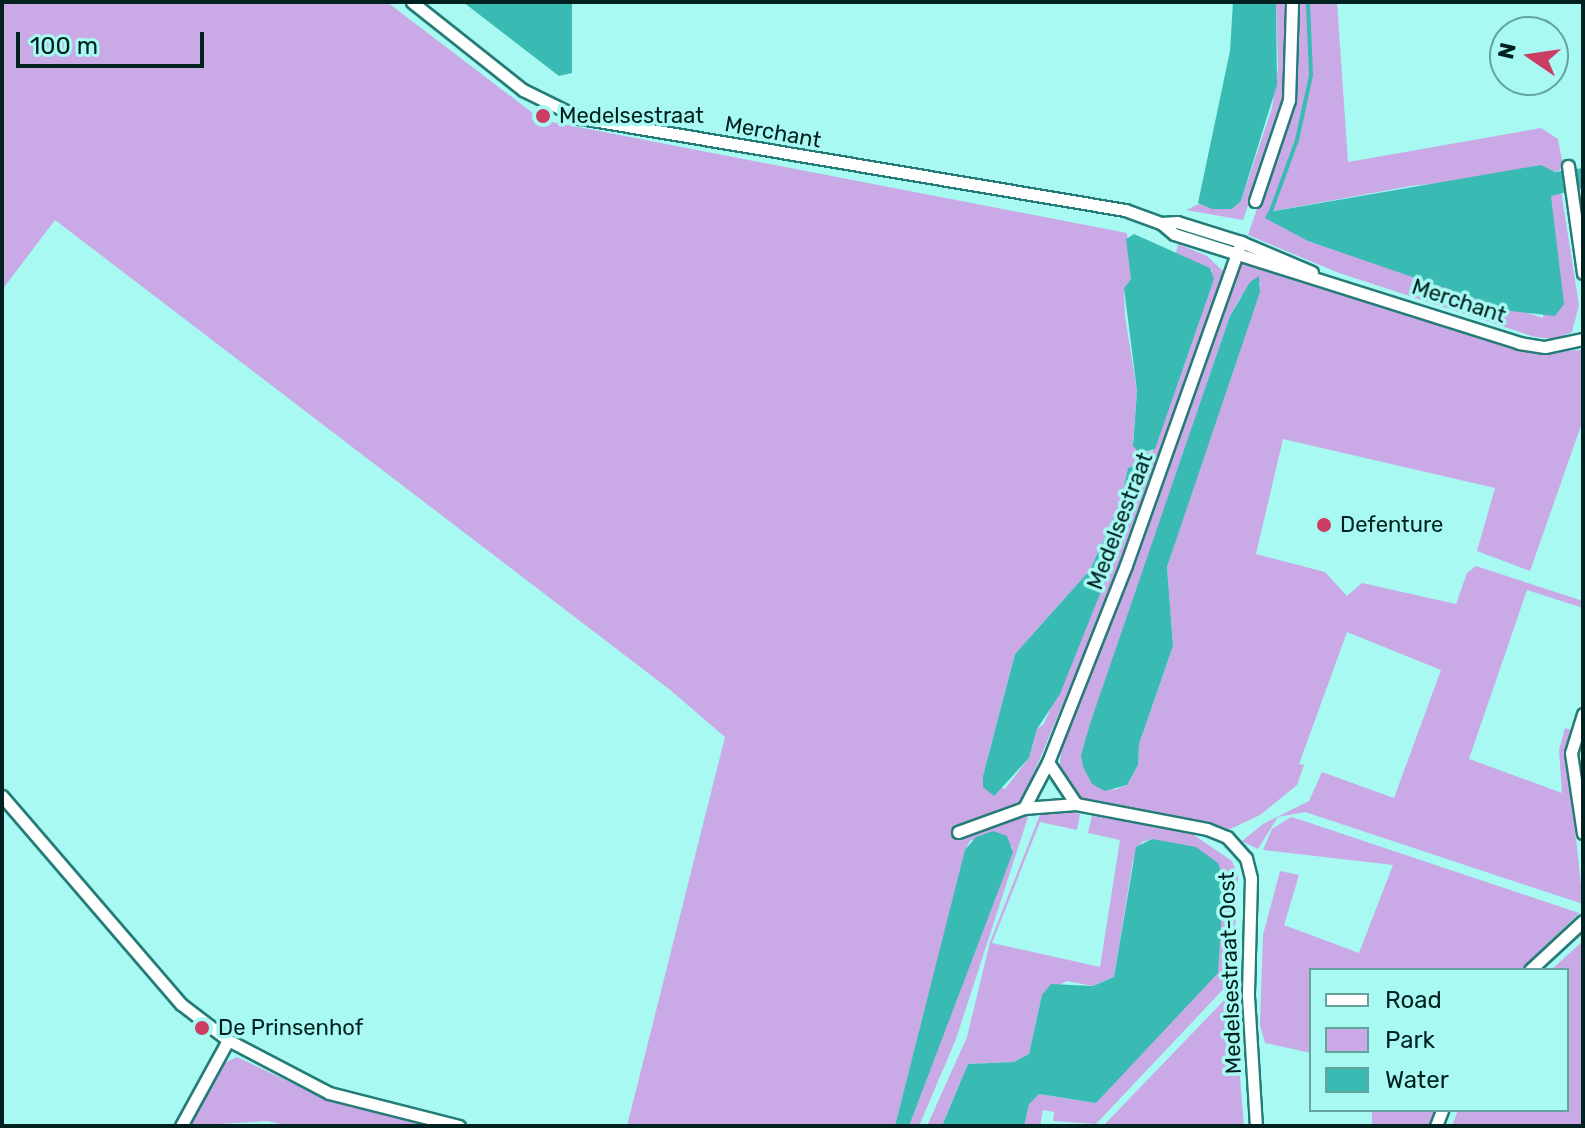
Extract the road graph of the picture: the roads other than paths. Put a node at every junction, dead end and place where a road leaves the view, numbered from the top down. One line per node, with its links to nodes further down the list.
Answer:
1 (412, 2): 5 (street, Merchant)
2 (1292, 2): 4 (street)
3 (1568, 166): 8 (street)
4 (1255, 201)
5 (1161, 223): 6 (street, Merchant); 7 (street, Merchant)
6 (1241, 242): 7 (street, Medelsestraat); 9 (street, Merchant)
7 (1236, 255): 9 (street, Merchant); 12 (street, Medelsestraat)
8 (1583, 273)
9 (1323, 278): 10 (street, Merchant)
10 (1583, 339)
11 (1583, 714): 17 (street)
12 (1048, 762): 14 (street); 15 (street, Medelsestraat)
13 (2, 796): 20 (street)
14 (1076, 804): 15 (street, Medelsestraat-Oost); 23 (street, Medelsestraat-Oost)
15 (1024, 808): 16 (street, Medelsestraat-Oost)
16 (958, 832)
17 (1583, 833)
18 (1583, 921): 19 (street)
19 (1532, 968)
20 (228, 1040): 21 (street); 22 (street)
21 (181, 1126)
22 (459, 1126)
23 (1256, 1126)

